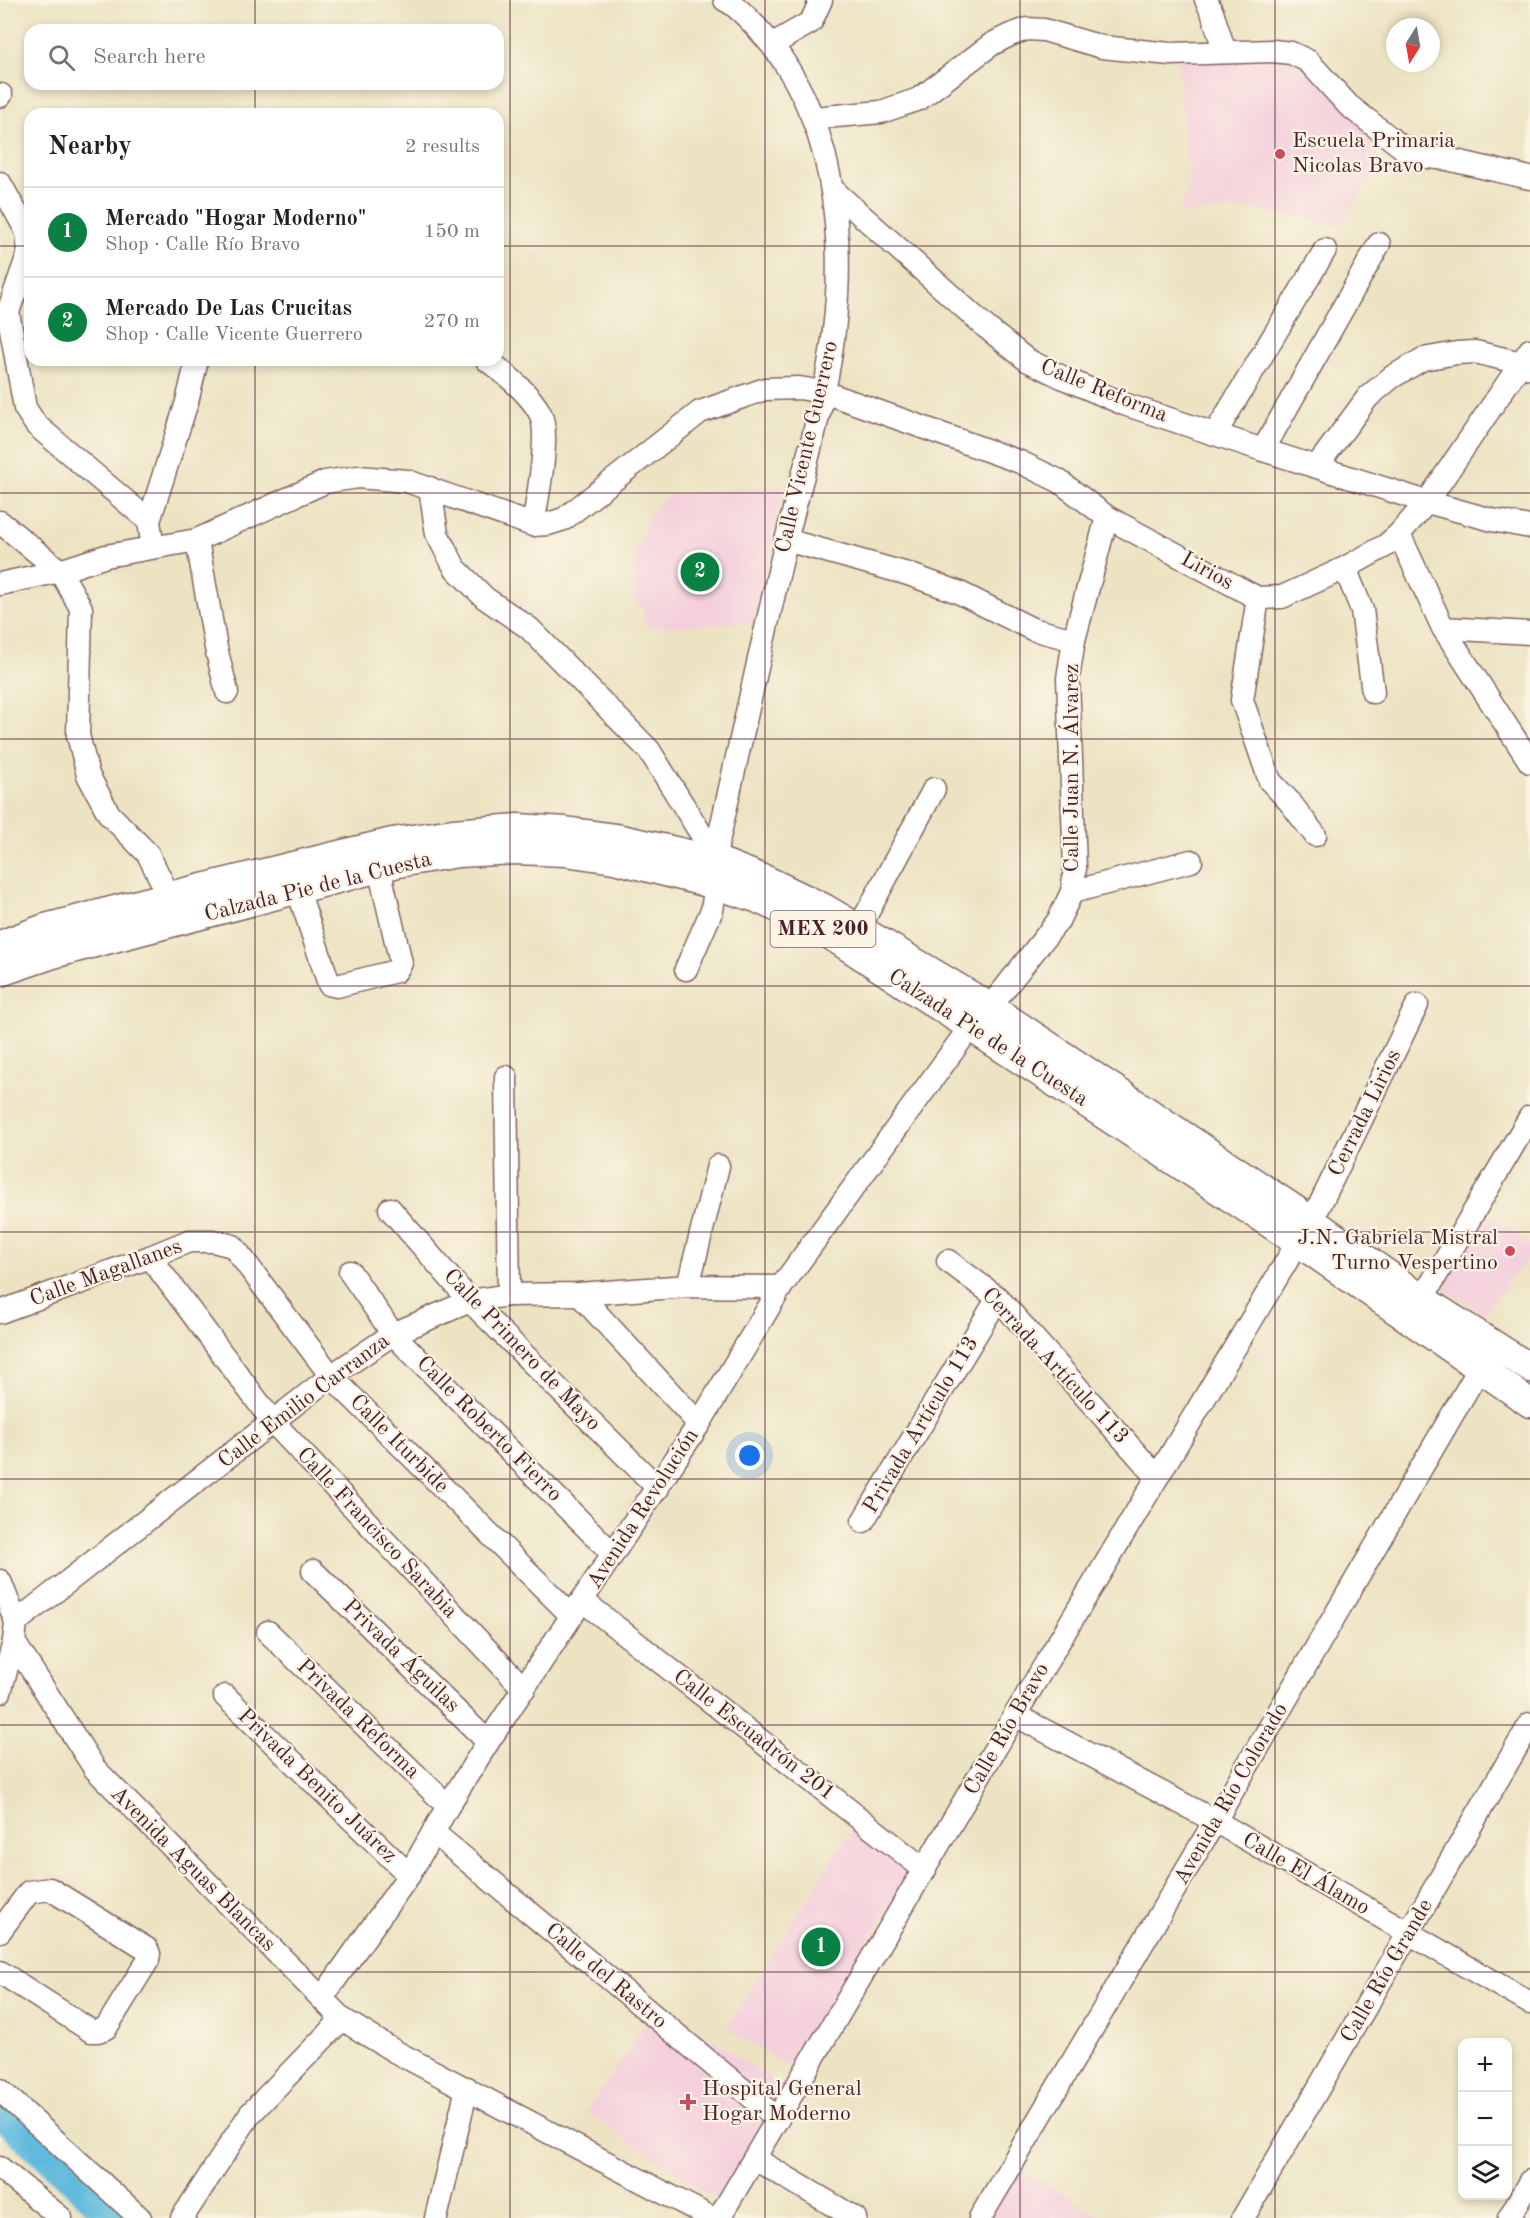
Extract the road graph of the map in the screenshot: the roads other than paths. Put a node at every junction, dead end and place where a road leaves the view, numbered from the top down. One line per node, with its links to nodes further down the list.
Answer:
1 (725, 0): 4 (street, Calle Vicente Guerrero)
2 (820, 0): 4 (street)
3 (1206, 0): 5 (street)
4 (773, 44): 6 (street, Calle Vicente Guerrero)
5 (1225, 52): 6 (street); 7 (street)
6 (814, 118): 9 (street, Calle Vicente Guerrero)
7 (1530, 178)
8 (0, 183): 10 (street)
9 (832, 189): 17 (street, Calle Vicente Guerrero); 18 (street, Calle Reforma)
10 (24, 227)
11 (1379, 244): 19 (street)
12 (1325, 250): 18 (street)
13 (24, 266): 24 (street)
14 (1527, 360): 20 (street); 22 (street, Lirios)
15 (196, 366): 24 (street)
16 (496, 366): 26 (street)
17 (824, 392): 23 (street, Lirios); 26 (street, Lirios); 30 (street, Calle Vicente Guerrero)
18 (1215, 434): 19 (street, Calle Reforma)
19 (1263, 450): 20 (street, Calle Reforma)
20 (1317, 466): 22 (street, Calle Reforma)
21 (430, 488): 26 (street); 29 (street); 46 (street)
22 (1427, 502): 27 (street, Calle Reforma); 28 (street, Lirios)
23 (1107, 517): 35 (street, Lirios); 38 (street, Calle Juan N. Álvarez)
24 (149, 521): 31 (street)
25 (0, 522): 33 (street)
26 (533, 525)
27 (1530, 527)
28 (1399, 534): 32 (street, Lirios); 36 (street)
29 (197, 540): 31 (street); 39 (street)
30 (786, 540): 38 (street); 46 (street, Calle Vicente Guerrero)
31 (154, 548): 33 (street)
32 (1345, 568): 35 (street, Lirios); 40 (street)
33 (60, 571): 34 (street); 50 (street)
34 (0, 584)
35 (1258, 598): 43 (street)
36 (1443, 628): 37 (street); 41 (street)
37 (1530, 633)
38 (1074, 640): 49 (street, Calle Juan N. Álvarez)
39 (227, 692)
40 (1373, 692)
41 (1530, 762)
42 (934, 789): 51 (street)
43 (1315, 835)
44 (1191, 861): 49 (street)
45 (340, 866): 46 (main road, Calzada Pie de la Cuesta / MEX 200); 47 (main road, Calzada Pie de la Cuesta / MEX 200); 48 (main road, Calzada Pie de la Cuesta / MEX 200); 50 (main road, Calzada Pie de la Cuesta / MEX 200)
46 (715, 866): 47 (main road, Calzada Pie de la Cuesta / MEX 200); 51 (main road, Calzada Pie de la Cuesta / MEX 200); 53 (street, Calle Vicente Guerrero); 56 (main road, Calzada Pie de la Cuesta / MEX 200)
47 (379, 868): 48 (street)
48 (298, 890): 50 (main road, Calzada Pie de la Cuesta / MEX 200)
49 (1072, 892): 56 (street, Calle Juan N. Álvarez)
50 (172, 910): 52 (main road, Calzada Pie de la Cuesta / MEX 200); 54 (main road, Calzada Pie de la Cuesta / MEX 200)
51 (859, 928): 56 (main road, Calzada Pie de la Cuesta / MEX 200)
52 (0, 945)
53 (686, 969)
54 (0, 972)
55 (1418, 1005): 61 (street, Cerrada Lirios)
56 (980, 1016): 61 (main road, Calzada Pie de la Cuesta / MEX 200); 67 (street, Avenida Revolución)
57 (506, 1077): 68 (street)
58 (1530, 1117): 71 (street)
59 (718, 1166): 66 (street)
60 (390, 1209): 72 (street, Calle Primero de Mayo)
61 (1305, 1232): 71 (main road, Calzada Pie de la Cuesta / MEX 200); 76 (main road, Calzada Pie de la Cuesta / MEX 200); 81 (street, Calle Río Bravo)
62 (213, 1241): 63 (street, Calle Magallanes); 77 (street, Calle Iturbide)
63 (150, 1257): 73 (street, Calle Magallanes); 79 (street, Calle Francisco Sarabia)
64 (948, 1261): 70 (street, Cerrada Artículo 113)
65 (350, 1272): 74 (street, Calle Roberto Fierro)
66 (688, 1286): 67 (street, Calle Emilio Carranza); 69 (street, Calle Emilio Carranza)
67 (782, 1287): 80 (street, Avenida Revolución)
68 (509, 1294): 69 (street, Calle Emilio Carranza); 72 (street, Calle Emilio Carranza)
69 (579, 1294): 80 (street)
70 (998, 1298): 81 (street, Cerrada Artículo 113); 83 (street, Privada Artículo 113)
71 (1422, 1299): 75 (main road, Calzada Pie de la Cuesta / MEX 200)
72 (470, 1301): 74 (street, Calle Emilio Carranza); 82 (street, Calle Primero de Mayo)
73 (0, 1312)
74 (393, 1334): 77 (street, Calle Emilio Carranza); 84 (street, Calle Roberto Fierro)
75 (1530, 1368)
76 (1479, 1369): 78 (main road, Calzada Pie de la Cuesta / MEX 200); 97 (street, Avenida Río Colorado)
77 (331, 1376): 79 (street, Calle Emilio Carranza); 87 (street, Calle Iturbide)
78 (1530, 1403)
79 (273, 1422): 88 (street, Calle Emilio Carranza); 90 (street, Calle Francisco Sarabia)
80 (699, 1424): 82 (street, Avenida Revolución)
81 (1157, 1477): 93 (street, Calle Río Bravo)
82 (658, 1488): 84 (street, Avenida Revolución)
83 (863, 1521)
84 (612, 1553): 87 (street, Avenida Revolución)
85 (313, 1571): 95 (street, Privada Águilas)
86 (0, 1581): 88 (street, Avenida Aguas Blancas)
87 (577, 1608): 90 (street, Avenida Revolución); 99 (street, Calle Escuadrón 201)
88 (15, 1632): 91 (street); 104 (street, Avenida Aguas Blancas)
89 (268, 1632): 96 (street, Privada Reforma)
90 (524, 1689): 95 (street, Avenida Revolución)
91 (0, 1692)
92 (225, 1696): 100 (street, Privada Benito Juárez)
93 (1015, 1715): 97 (street, Calle El Álamo); 99 (street, Calle Río Bravo)
94 (1530, 1724): 102 (street, Calle Río Grande)
95 (488, 1742): 96 (street, Avenida Revolución)
96 (448, 1806): 98 (street, Avenida Revolución)
97 (1215, 1821): 102 (street, Calle El Álamo); 120 (street, Avenida Río Colorado)
98 (434, 1833): 100 (street, Avenida Revolución); 109 (street, Calle del Rastro)
99 (925, 1870): 109 (street, Calle Río Bravo)
100 (409, 1875): 104 (street, Avenida Revolución)
101 (0, 1931): 103 (street)
102 (1409, 1933): 105 (street, Calle El Álamo); 121 (street, Calle Río Grande)
103 (0, 1972)
104 (322, 1998): 106 (street, Avenida Aguas Blancas)
105 (1530, 2003)
106 (342, 2019): 107 (street, Avenida Aguas Blancas); 115 (street)
107 (467, 2088): 116 (street); 117 (street, Avenida Aguas Blancas)
108 (0, 2090): 114 (street)
109 (778, 2120): 110 (street, Calle Río Bravo)
110 (755, 2158): 118 (street, Calle Río Bravo); 119 (street)
111 (0, 2168): 113 (street)
112 (1530, 2181): 122 (street)
113 (61, 2218)
114 (140, 2218)
115 (182, 2218)
116 (436, 2218)
117 (712, 2218)
118 (719, 2218)
119 (855, 2218)
120 (980, 2218)
121 (1244, 2218)
122 (1509, 2218)

